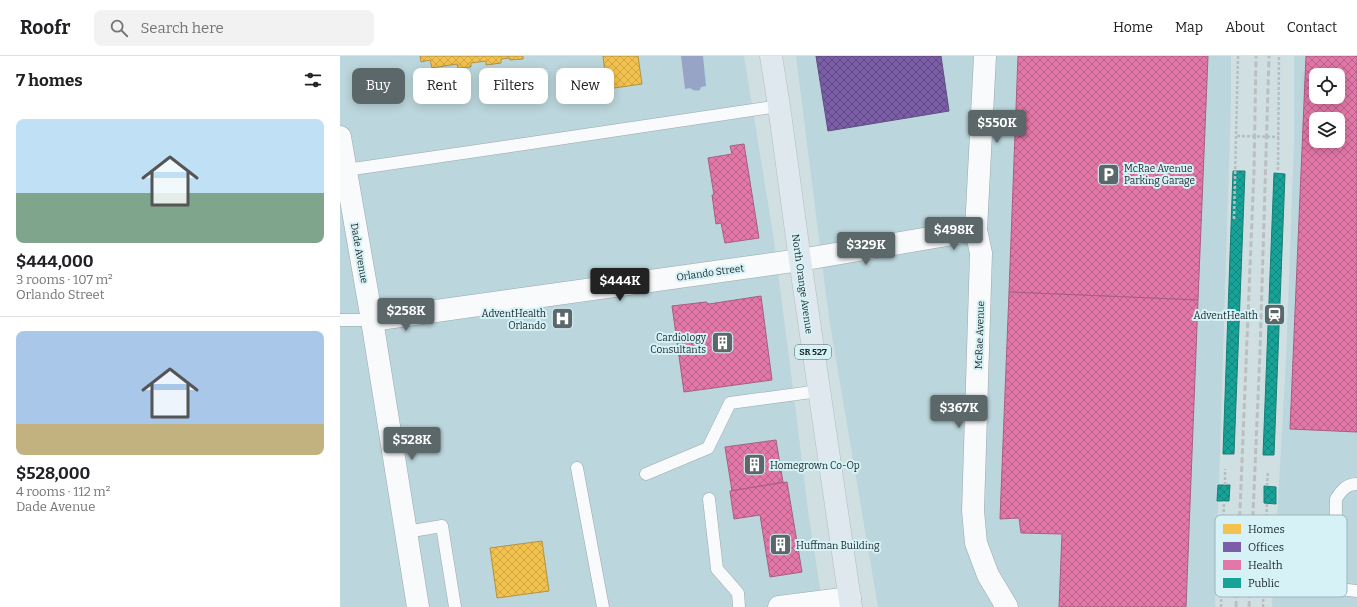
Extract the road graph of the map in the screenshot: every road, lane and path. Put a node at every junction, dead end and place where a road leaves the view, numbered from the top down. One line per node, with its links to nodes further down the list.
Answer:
1 (771, 56): 5 (main road, North Orange Avenue / SR 527)
2 (984, 56): 12 (street, McRae Avenue)
3 (1238, 56): 7 (path)
4 (1279, 56): 8 (path)
5 (779, 106): 9 (lane); 13 (main road, North Orange Avenue / SR 527)
6 (340, 136): 9 (street, Dade Avenue)
7 (1237, 136): 8 (path); 11 (path)
8 (1278, 137): 10 (path)
9 (346, 170): 15 (street, Dade Avenue)
10 (1278, 170)
11 (1234, 219)
12 (976, 230): 13 (street, Orlando Street); 41 (street, McRae Avenue)
13 (800, 260): 15 (street, Orlando Street); 16 (main road, North Orange Avenue / SR 527)
14 (340, 320): 15 (lane)
15 (372, 320): 30 (street, Dade Avenue)
16 (819, 391): 20 (lane); 35 (main road, North Orange Avenue / SR 527)
17 (577, 468): 38 (lane)
18 (1226, 469): 22 (path)
19 (1268, 471): 23 (path)
20 (646, 474)
21 (1357, 484): 29 (lane)
22 (1225, 485)
23 (1267, 486)
24 (709, 499): 39 (lane)
25 (1224, 501): 27 (path)
26 (1267, 504): 28 (path)
27 (1223, 515)
28 (1267, 515)
29 (1336, 515)
30 (406, 532): 36 (street, Dade Avenue); 37 (lane)
31 (1347, 590): 32 (lane)
32 (1357, 591)
33 (1221, 597): 42 (path)
34 (1263, 597): 43 (path)
35 (850, 602): 40 (street)
36 (418, 607)
37 (455, 607)
38 (602, 607)
39 (739, 607)
40 (779, 607)
41 (1007, 607)
42 (1221, 607)
43 (1263, 607)

